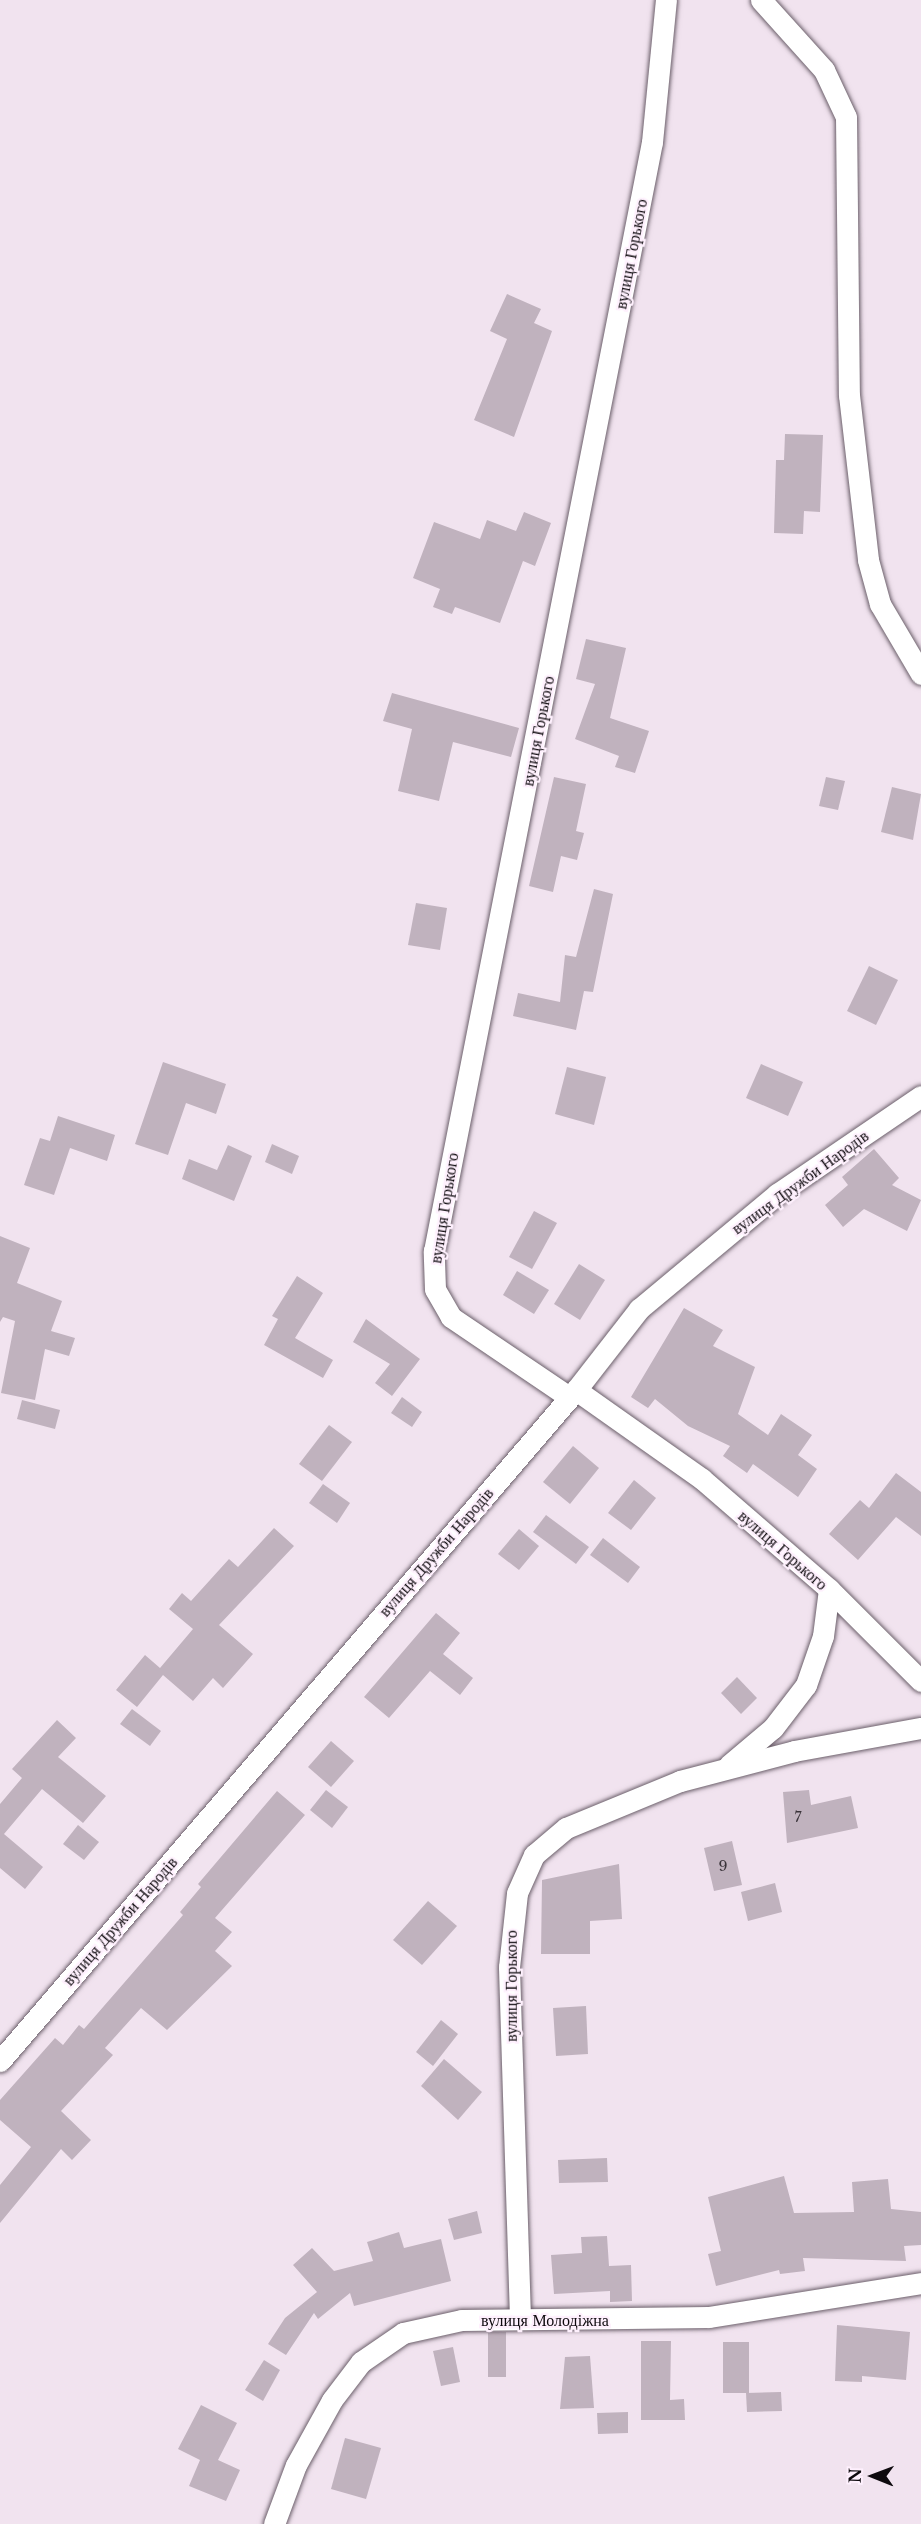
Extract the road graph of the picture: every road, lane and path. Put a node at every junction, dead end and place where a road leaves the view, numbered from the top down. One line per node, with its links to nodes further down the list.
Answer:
1 (666, 0): 5 (street, вулиця Горького)
2 (761, 0): 3 (street)
3 (921, 674)
4 (921, 1096): 5 (street, вулиця Дружби Народів)
5 (573, 1394): 6 (street, вулиця Горького); 10 (street, вулиця Дружби Народів)
6 (828, 1589): 7 (street, вулиця Горького); 9 (street)
7 (921, 1681)
8 (921, 1728): 9 (street, вулиця Горького)
9 (727, 1767): 12 (street, вулиця Горького)
10 (0, 2061)
11 (921, 2283): 12 (street, вулиця Молодіжна)
12 (520, 2318): 13 (street, вулиця Молодіжна)
13 (274, 2524)

